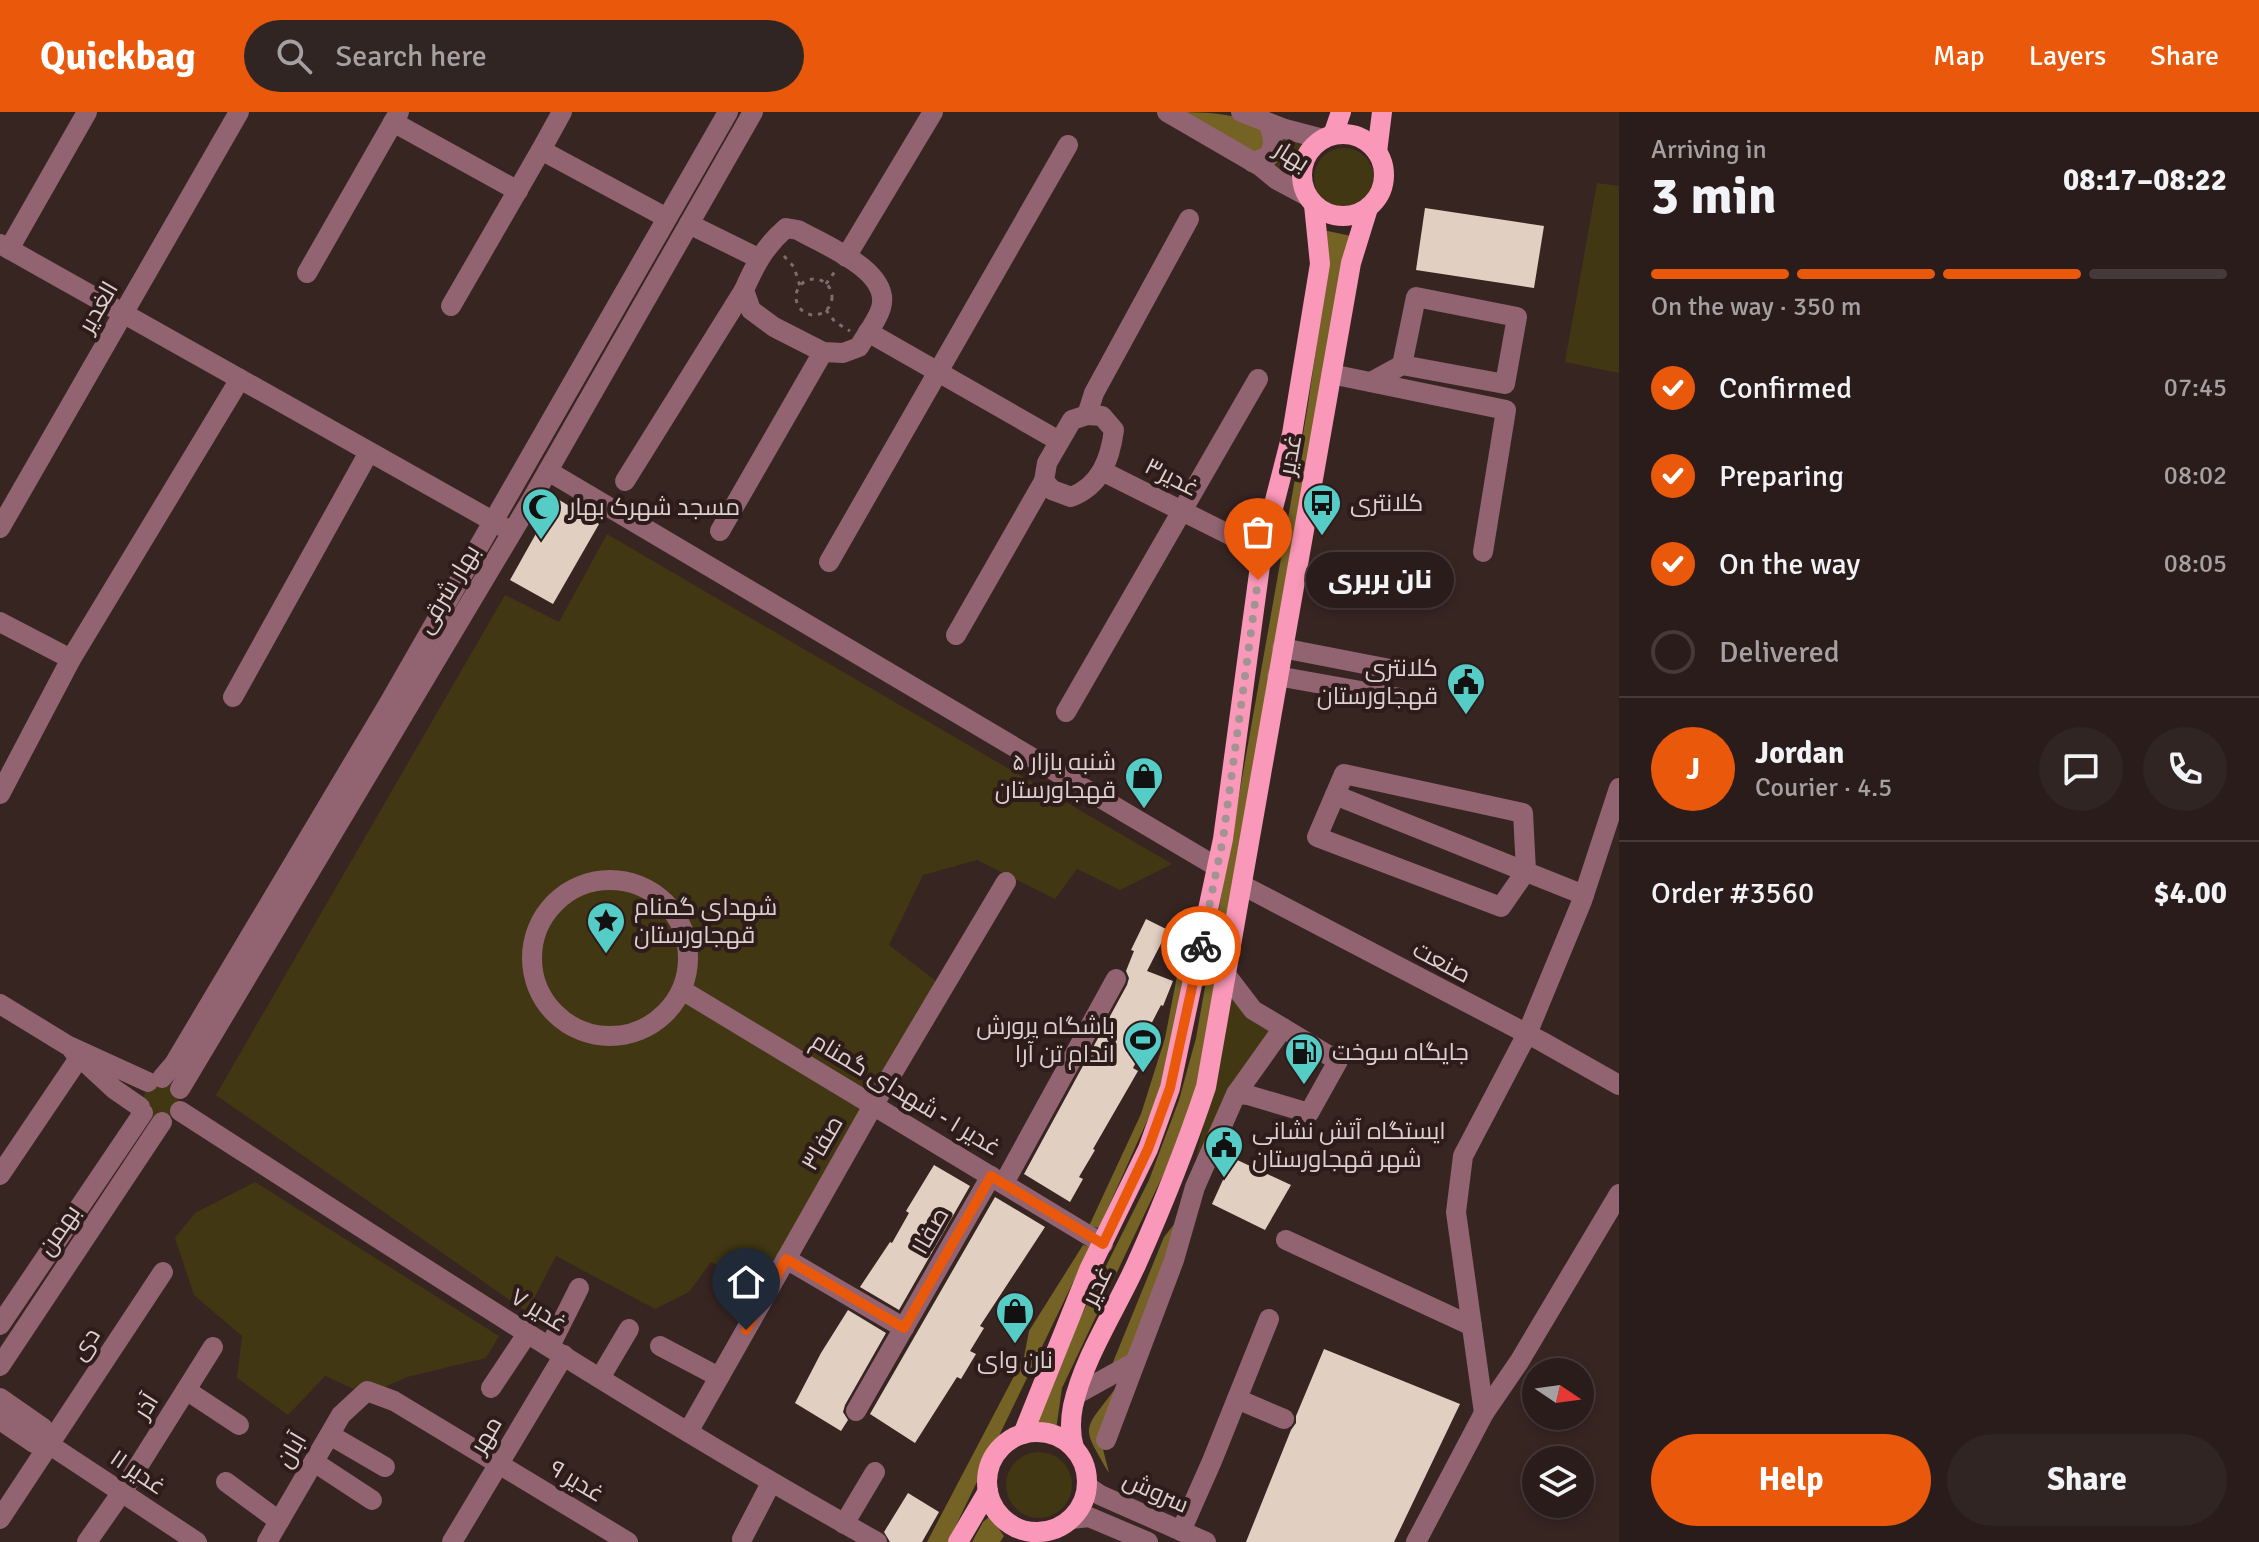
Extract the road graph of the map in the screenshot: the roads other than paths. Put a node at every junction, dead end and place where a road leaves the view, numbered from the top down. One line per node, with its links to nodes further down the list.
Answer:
1 (87, 112): 24 (street)
2 (239, 112): 30 (street, الغدیر)
3 (562, 112): 15 (street)
4 (728, 112): 21 (street, بهار شرقی)
5 (753, 112): 23 (street, بهار شرقی)
6 (933, 112): 26 (street)
7 (1167, 112): 17 (street, بهار)
8 (1241, 112): 12 (street, بهار)
9 (1341, 112): 13 (main road)
10 (1382, 112): 16 (main road)
11 (396, 117): 18 (street); 27 (street)
12 (1268, 123): 13 (street, بهار); 17 (street)
13 (1328, 137): 16 (main road); 19 (main road)
14 (1068, 145): 34 (street)
15 (541, 150): 18 (street); 21 (street)
16 (1377, 152): 20 (main road)
17 (1252, 162): 19 (street, بهار)
18 (518, 191): 29 (street)
19 (1311, 200): 20 (main road); 51 (main road, غدیر)
20 (1368, 208): 35 (main road, غدیر)
21 (667, 218): 47 (street, بهار شرقی)
22 (1189, 219): 39 (street)
23 (689, 224): 25 (street); 42 (street, بهار شرقی)
24 (4, 246): 30 (street)
25 (764, 250): 26 (street); 28 (street)
26 (846, 257): 31 (street)
27 (307, 273)
28 (744, 290): 32 (street); 44 (street)
29 (451, 306)
30 (124, 314): 36 (street); 48 (street, الغدیر)
31 (868, 332): 32 (street); 34 (street)
32 (823, 352): 49 (street)
33 (1402, 365): 33 (street); 38 (street)
34 (938, 371): 40 (street); 53 (street)
35 (1331, 374): 38 (street); 56 (main road, غدیر)
36 (240, 379): 41 (street); 57 (street)
37 (1258, 379): 46 (street)
38 (1371, 382): 52 (street)
39 (1087, 415): 40 (street); 43 (street)
40 (1059, 441): 45 (street)
41 (369, 452): 47 (street); 60 (street)
42 (548, 471): 50 (street, بهار شرقی); 66 (street)
43 (1102, 471): 45 (street); 46 (street, غدیر۳)
44 (625, 481)
45 (1044, 481): 55 (street)
46 (1181, 511): 51 (street, غدیر۳); 62 (street)
47 (493, 522): 50 (street); 78 (street, بهار شرقی)
48 (0, 528)
49 (720, 531)
50 (512, 532): 80 (street, بهار شرقی)
51 (1262, 551): 66 (main road, غدیر)
52 (1483, 552)
53 (829, 562)
54 (0, 622): 57 (street)
55 (956, 635)
56 (1282, 648): 58 (street); 59 (main road, غدیر)
57 (71, 659): 63 (street)
58 (1390, 669)
59 (1277, 676): 61 (street); 69 (main road, غدیر)
60 (233, 697)
61 (1400, 698)
62 (1066, 712)
63 (0, 794)
64 (1335, 795): 67 (street); 67 (street); 67 (street)
65 (1617, 799): 70 (street)
66 (1217, 867): 92 (main road, غدیر)
67 (1526, 871): 70 (street)
68 (1006, 882): 82 (street, صفا۳)
69 (1242, 885): 71 (main road, غدیر); 76 (street, صنعت)
70 (1584, 895): 76 (street)
71 (1227, 976): 75 (street); 90 (main road, غدیر)
72 (1116, 979): 87 (street, صفا۱)
73 (682, 990): 73 (street); 82 (street, غدیر ۱ - شهدای گمنام)
74 (0, 1004): 77 (street)
75 (1283, 1028): 81 (street); 81 (street)
76 (1527, 1034): 79 (street, صنعت); 99 (street)
77 (73, 1051): 78 (street); 83 (street); 86 (street)
78 (155, 1080): 80 (street); 83 (street)
79 (1619, 1085)
80 (180, 1089): 84 (street)
81 (1236, 1094): 88 (street)
82 (874, 1104): 87 (street, غدیر ۱ - شهدای گمنام); 93 (street, صفا۳)
83 (142, 1110): 85 (street); 98 (street, بهمن)
84 (180, 1111): 85 (street); 101 (street, غدیر ۷)
85 (162, 1122): 106 (street, بهمن)
86 (0, 1175)
87 (998, 1180): 92 (street, غدیر ۱ - شهدای گمنام); 97 (street, صفا۱)
88 (1195, 1187): 90 (street); 105 (street)
89 (1619, 1194): 116 (street)
90 (1159, 1210): 112 (main road, غدیر)
91 (1286, 1240): 99 (street)
92 (1103, 1244): 121 (main road, غدیر)
93 (786, 1259): 97 (street); 107 (street, صفا۳)
94 (163, 1272): 124 (street, دی)
95 (579, 1288): 104 (street, مهر)
96 (1269, 1319): 114 (street)
97 (902, 1320): 115 (street, صفا۱)
98 (0, 1325)
99 (1472, 1326): 116 (street)
100 (629, 1329): 108 (street)
101 (527, 1334): 104 (street, غدیر ۷); 109 (street)
102 (660, 1346): 107 (street)
103 (213, 1347): 110 (street, آذر)
104 (557, 1351): 108 (street, غدیر ۷); 127 (street, مهر)
105 (1135, 1362): 112 (street); 123 (street)
106 (0, 1366)
107 (719, 1377): 120 (street, صفا۳)
108 (600, 1378): 120 (street, غدیر ۷)
109 (491, 1388)
110 (186, 1390): 119 (street); 134 (street, آذر)
111 (367, 1391): 122 (street, آبان); 127 (street, غدیر ۹)
112 (1077, 1394): 125 (main road, غدیر)
113 (0, 1398): 124 (street)
114 (1237, 1399): 117 (street); 140 (street)
115 (856, 1411)
116 (1484, 1413): 152 (street)
117 (1284, 1419)
118 (0, 1420): 124 (street)
119 (239, 1425)
120 (688, 1432): 131 (street, غدیر ۷)
121 (1023, 1434): 125 (main road); 133 (main road)
122 (330, 1435): 126 (street, آبان); 128 (street)
123 (1106, 1440)
124 (50, 1445): 134 (street, غدیر ۱۱); 136 (street, دی)
125 (1074, 1448): 132 (main road)
126 (314, 1462): 135 (street); 138 (street, آبان)
127 (499, 1464): 146 (street, مهر); 147 (street, غدیر ۹)
128 (385, 1467)
129 (875, 1472): 139 (street)
130 (226, 1482): 138 (street)
131 (771, 1483): 139 (street, غدیر ۷); 142 (street)
132 (1087, 1486): 137 (main road); 140 (street, سروش)
133 (988, 1491): 141 (main road); 149 (main road)
134 (122, 1492): 143 (street, آذر); 144 (street, غدیر ۱۱)
135 (372, 1500)
136 (0, 1519)
137 (1071, 1519): 141 (main road); 150 (street, سروش)
138 (279, 1521): 145 (street, آبان)
139 (844, 1524): 148 (street, غدیر ۷)
140 (1181, 1531): 151 (street, سروش)
141 (1018, 1536)
142 (742, 1539)
143 (87, 1542)
144 (197, 1542)
145 (268, 1542)
146 (452, 1542)
147 (628, 1542)
148 (877, 1542)
149 (958, 1542)
150 (1148, 1542)
151 (1206, 1542)
152 (1416, 1542)

